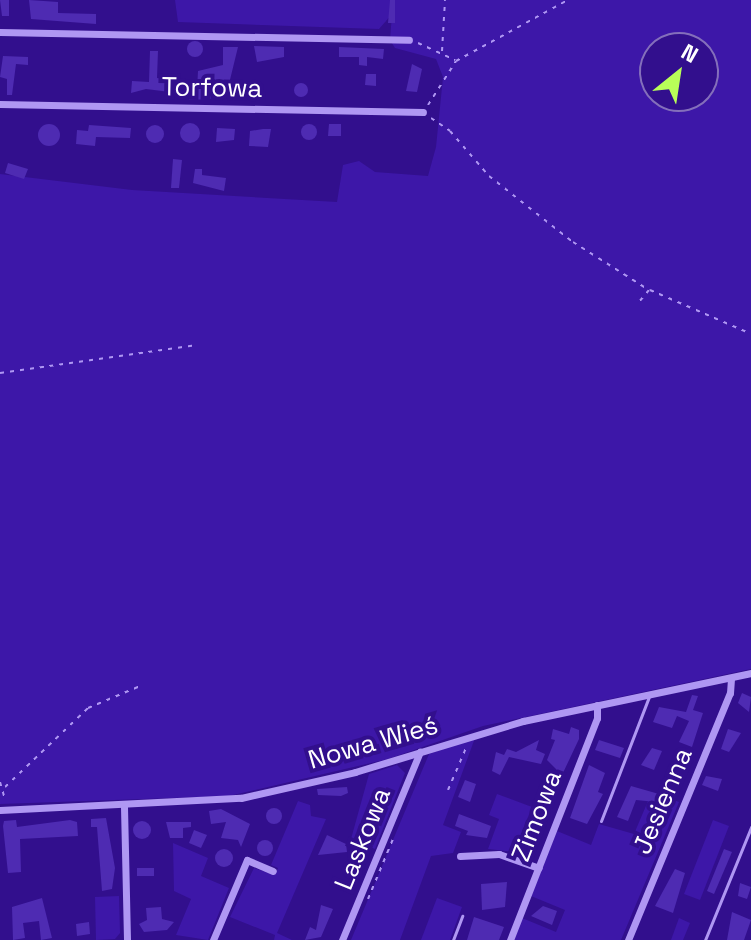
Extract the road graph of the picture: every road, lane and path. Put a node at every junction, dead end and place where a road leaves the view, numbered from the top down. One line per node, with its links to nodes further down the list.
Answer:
1 (445, 0): 5 (path)
2 (568, 0): 6 (path)
3 (0, 32): 4 (street)
4 (409, 40): 5 (path)
5 (442, 51): 6 (path)
6 (456, 61): 8 (path)
7 (0, 104): 8 (street, Torfowa)
8 (423, 112): 9 (path)
9 (649, 290): 10 (path); 11 (path)
10 (639, 302)
11 (751, 334)
12 (197, 345): 13 (path)
13 (0, 373)
14 (751, 673): 15 (street, Nowa Wieś)
15 (731, 678): 17 (street, Nowa Wieś); 39 (street, Jesienna)
16 (140, 686): 22 (path)
17 (650, 694): 18 (street, Nowa Wieś); 26 (lane)
18 (597, 705): 19 (street, Nowa Wieś); 31 (street, Zimowa)
19 (475, 733): 20 (street, Nowa Wieś); 23 (path)
20 (420, 752): 24 (street, Nowa Wieś); 36 (street, Laskowa)
21 (0, 782): 22 (path)
22 (5, 787): 25 (path)
23 (448, 790)
24 (124, 807): 25 (street, Nowa Wieś); 34 (street)
25 (2, 810)
26 (601, 821)
27 (751, 827): 40 (lane)
28 (387, 855): 30 (path)
29 (460, 856): 31 (street)
30 (383, 865)
31 (539, 868): 38 (street, Zimowa)
32 (273, 871): 35 (street)
33 (462, 916): 37 (lane)
34 (127, 940)
35 (213, 940)
36 (342, 940)
37 (453, 940)
38 (510, 940)
39 (628, 940)
40 (705, 940)

